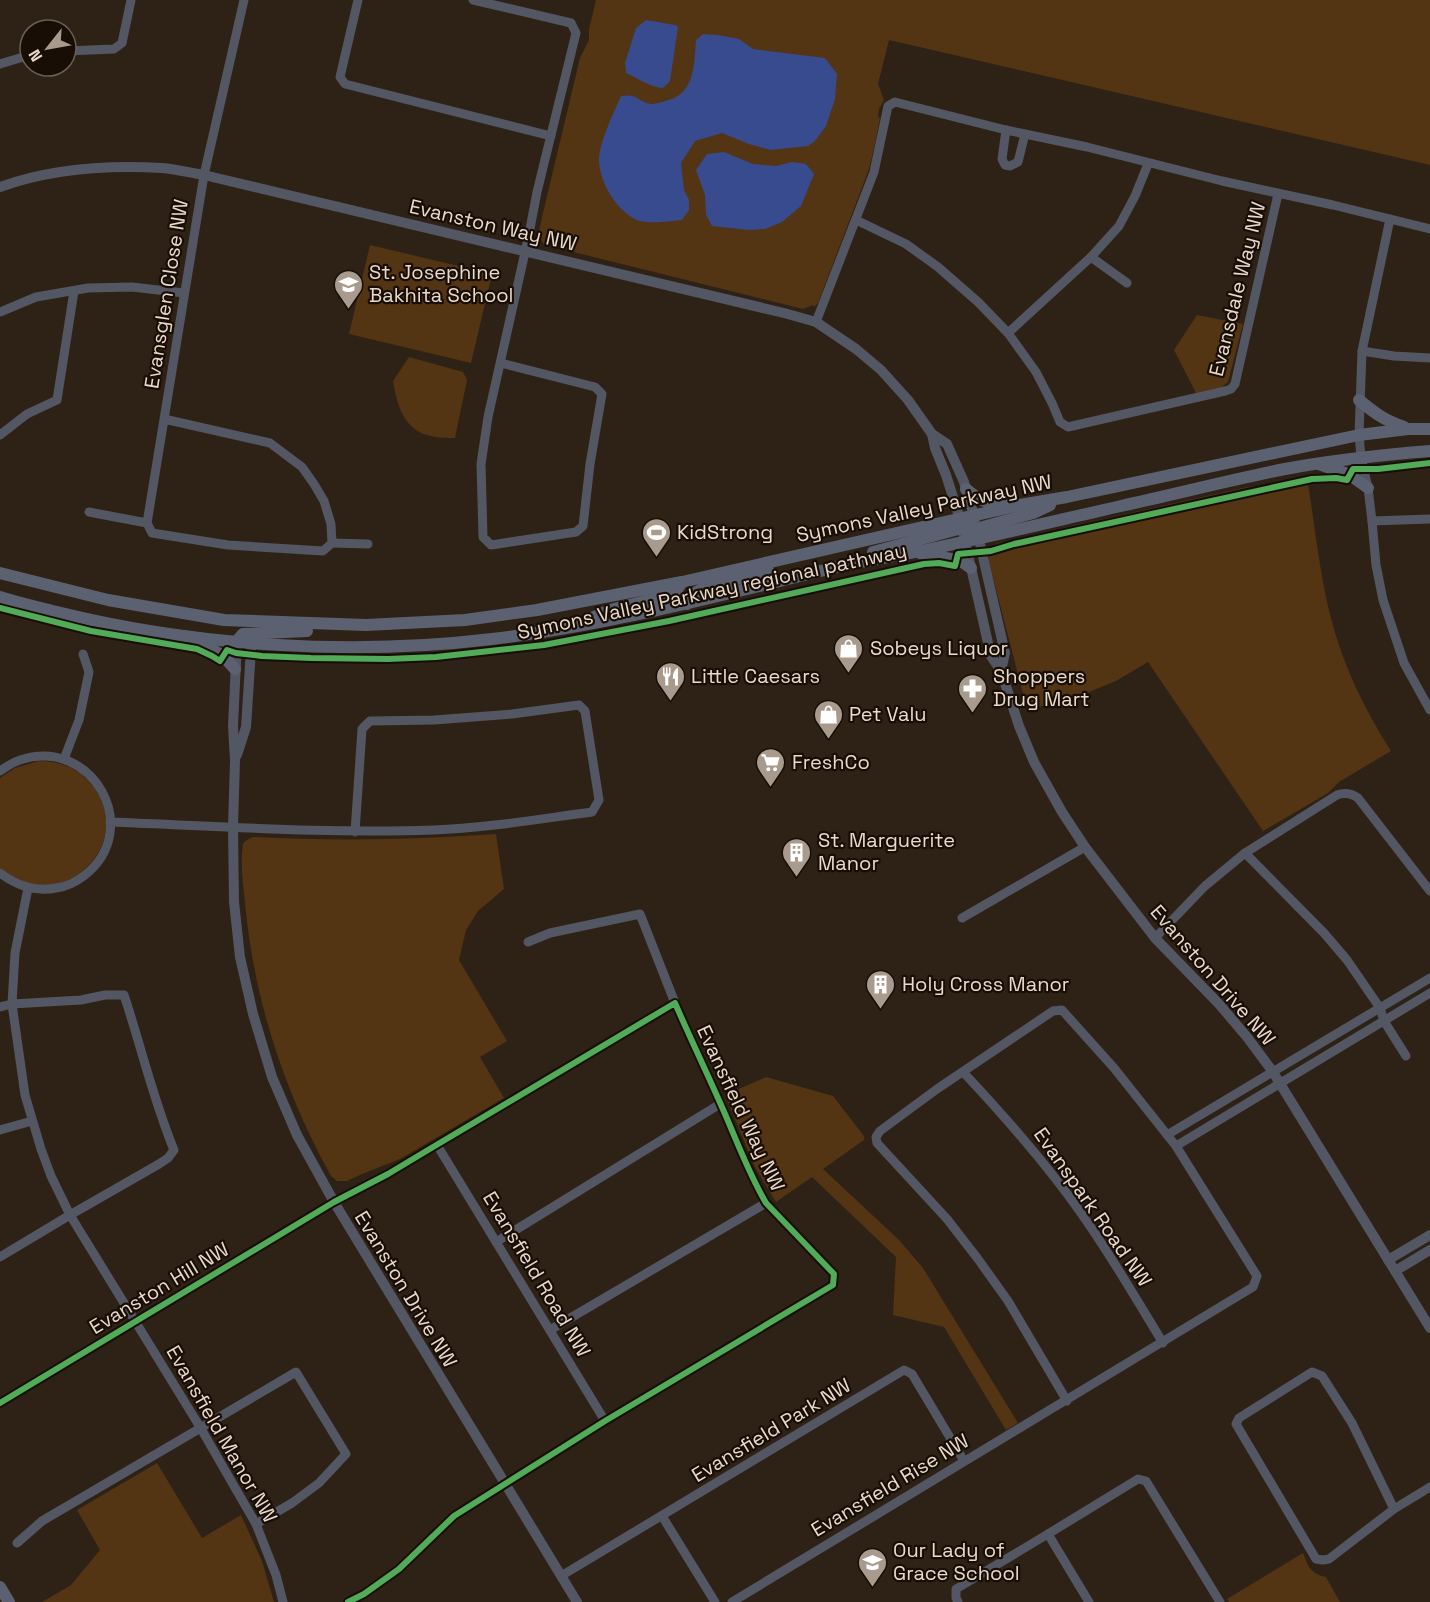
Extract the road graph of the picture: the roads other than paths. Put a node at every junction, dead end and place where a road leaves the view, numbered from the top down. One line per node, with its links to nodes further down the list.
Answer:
1 (131, 0): 5 (street)
2 (244, 0): 12 (street, Evansglen Close NW)
3 (358, 0): 10 (street)
4 (472, 0): 10 (street)
5 (78, 51)
6 (18, 59): 7 (street)
7 (0, 64)
8 (1006, 130): 9 (street, Evansdale Way NW); 9 (street); 16 (street, Evansdale Way NW)
9 (1025, 134): 11 (street, Evansdale Way NW)
10 (551, 136): 18 (street)
11 (1148, 164): 14 (street, Evansdale Way NW); 19 (street)
12 (204, 175): 13 (street, Evanston Way NW); 18 (street, Evanston Way NW); 22 (street, Evansglen Close NW)
13 (0, 187)
14 (1278, 194): 15 (street, Evansdale Way NW); 25 (street, Evansdale Way NW)
15 (1389, 219): 17 (street, Evansdale Way NW); 26 (street)
16 (856, 220): 24 (street, Evansdale Way NW); 25 (street, Evansdale Way NW)
17 (1430, 230)
18 (525, 252): 24 (street, Evanston Way NW); 28 (street)
19 (1091, 257): 20 (street); 25 (street)
20 (1127, 283)
21 (74, 291): 22 (street); 23 (street); 34 (street)
22 (184, 293): 30 (street, Evansglen Close NW)
23 (0, 312)
24 (816, 322): 33 (street, Evanston Way NW)
25 (1008, 333)
26 (1362, 351): 27 (street); 29 (street)
27 (1430, 358)
28 (501, 363): 28 (street)
29 (1359, 400): 31 (main road); 35 (street)
30 (164, 419): 47 (street, Evansglen Close NW); 51 (street, Evansglen Close NW)
31 (1408, 429): 32 (main road, Symons Valley Parkway NW); 35 (main road, Symons Valley Parkway NW)
32 (1430, 429)
33 (932, 434): 40 (street, Evanston Way NW); 48 (street, Evanston Way NW)
34 (0, 435)
35 (1359, 435): 37 (street); 41 (main road, Symons Valley Parkway NW)
36 (1430, 451): 37 (main road, Symons Valley Parkway NW)
37 (1361, 457): 38 (main road, Symons Valley Parkway NW); 39 (street)
38 (1317, 464): 39 (main road); 49 (main road, Symons Valley Parkway NW)
39 (1368, 488): 46 (street)
40 (966, 489): 42 (main road); 44 (street, Evanston Way NW)
41 (1067, 497): 42 (main road, Symons Valley Parkway NW); 49 (main road)
42 (1020, 505): 44 (main road, Symons Valley Parkway NW)
43 (88, 512): 47 (street)
44 (974, 516): 48 (main road); 49 (street, Evanston Drive NW)
45 (1430, 519): 46 (street)
46 (1372, 521): 68 (street)
47 (147, 523): 51 (street)
48 (961, 523): 50 (street, Evanston Drive NW); 53 (main road, Symons Valley Parkway NW); 55 (main road)
49 (977, 534): 50 (main road); 67 (street, Evanston Drive NW)
50 (965, 541): 54 (main road, Symons Valley Parkway NW); 56 (street, Evanston Drive NW)
51 (332, 543): 52 (street)
52 (368, 544)
53 (820, 550): 58 (main road, Symons Valley Parkway NW); 60 (main road)
54 (916, 552): 55 (main road, Symons Valley Parkway NW); 56 (main road)
55 (864, 561): 60 (main road, Symons Valley Parkway NW)
56 (971, 568): 67 (street, Evanston Drive NW)
57 (0, 573): 62 (main road, Symons Valley Parkway NW)
58 (682, 582): 61 (main road); 62 (main road, Symons Valley Parkway NW)
59 (0, 597): 63 (main road, Symons Valley Parkway NW)
60 (687, 604): 61 (main road, Symons Valley Parkway NW)
61 (574, 626): 62 (main road, Symons Valley Parkway NW)
62 (252, 632): 64 (main road, Symons Valley Parkway NW); 70 (street, Evanston Drive NW)
63 (193, 638): 64 (main road, Symons Valley Parkway NW); 66 (main road)
64 (237, 641): 66 (street, Evanston Drive NW)
65 (83, 654): 69 (street)
66 (235, 669): 70 (street, Evanston Drive NW)
67 (1001, 671): 75 (street, Evanston Drive NW)
68 (1430, 710)
69 (64, 759): 71 (street); 72 (street)
70 (235, 761): 73 (street, Evanston Drive NW)
71 (0, 771)
72 (110, 822): 73 (street); 78 (street)
73 (233, 827): 74 (street); 100 (street, Evanston Drive NW)
74 (355, 832): 74 (street)
75 (1085, 847): 80 (street); 81 (street, Evanston Drive NW)
76 (1245, 852): 79 (street); 81 (street); 88 (street)
77 (0, 873): 78 (street)
78 (28, 888): 86 (street, Evansfield Manor NW)
79 (1430, 891)
80 (962, 918)
81 (1155, 938): 92 (street, Evanston Drive NW)
82 (528, 942): 85 (street, Evansfield Way NW)
83 (1430, 978): 88 (street)
84 (1430, 993): 89 (street)
85 (675, 1003): 94 (street, Evansfield Way NW); 98 (street)
86 (12, 1004): 87 (street); 95 (street, Evansfield Manor NW); 102 (street)
87 (0, 1007)
88 (1380, 1008): 89 (street); 92 (street)
89 (1384, 1021): 90 (street); 93 (street)
90 (1406, 1056)
91 (963, 1071): 97 (street); 112 (street, Evanspark Road NW); 113 (street)
92 (1273, 1072): 93 (street, Evanston Drive NW); 97 (street)
93 (1281, 1084): 99 (street); 107 (street, Evanston Drive NW)
94 (720, 1104): 101 (street, Evansfield Way NW); 104 (street)
95 (32, 1121): 96 (street); 102 (street, Evansfield Manor NW)
96 (0, 1130)
97 (1167, 1135): 99 (street)
98 (437, 1145): 100 (street); 104 (street, Evansfield Road NW)
99 (1176, 1146): 112 (street, Evansfield Rise NW)
100 (334, 1202): 109 (street, Evanston Hill NW); 118 (street, Evanston Drive NW)
101 (766, 1203): 111 (street); 115 (street, Evansfield Way NW)
102 (70, 1215): 106 (street); 109 (street, Evansfield Manor NW)
103 (1430, 1235): 107 (street)
104 (496, 1242): 111 (street, Evansfield Road NW)
105 (1430, 1250): 108 (street)
106 (0, 1257)
107 (1388, 1260): 108 (street, Evanston Drive NW)
108 (1395, 1271): 110 (street, Evanston Drive NW)
109 (135, 1322): 114 (street, Evanston Hill NW); 116 (street, Evansfield Manor NW)
110 (1430, 1328)
111 (550, 1330): 115 (street, Evansfield Road NW)
112 (1163, 1342): 113 (street, Evansfield Rise NW)
113 (1067, 1401): 117 (street, Evansfield Rise NW)
114 (0, 1402)
115 (605, 1421): 118 (street, Evansfield Way NW)
116 (200, 1427): 122 (street, Evansfield Manor NW); 122 (street); 124 (street)
117 (964, 1461): 121 (street, Evansfield Park NW); 132 (street, Evansfield Rise NW)
118 (505, 1484): 125 (street, Evanston Drive NW); 129 (street, Evansfield Way NW)
119 (1430, 1487): 120 (street)
120 (1394, 1509): 120 (street)
121 (662, 1516): 125 (street, Evansfield Park NW); 131 (street)
122 (256, 1524): 128 (street, Evansfield Manor NW)
123 (1048, 1534): 133 (street); 134 (street); 135 (street)
124 (17, 1543)
125 (561, 1576): 130 (street, Evanston Drive NW)
126 (0, 1587): 127 (main road)
127 (9, 1602)
128 (283, 1602)
129 (348, 1602)
130 (577, 1602)
131 (715, 1602)
132 (732, 1602)
133 (958, 1602)
134 (1089, 1602)
135 (1220, 1602)

